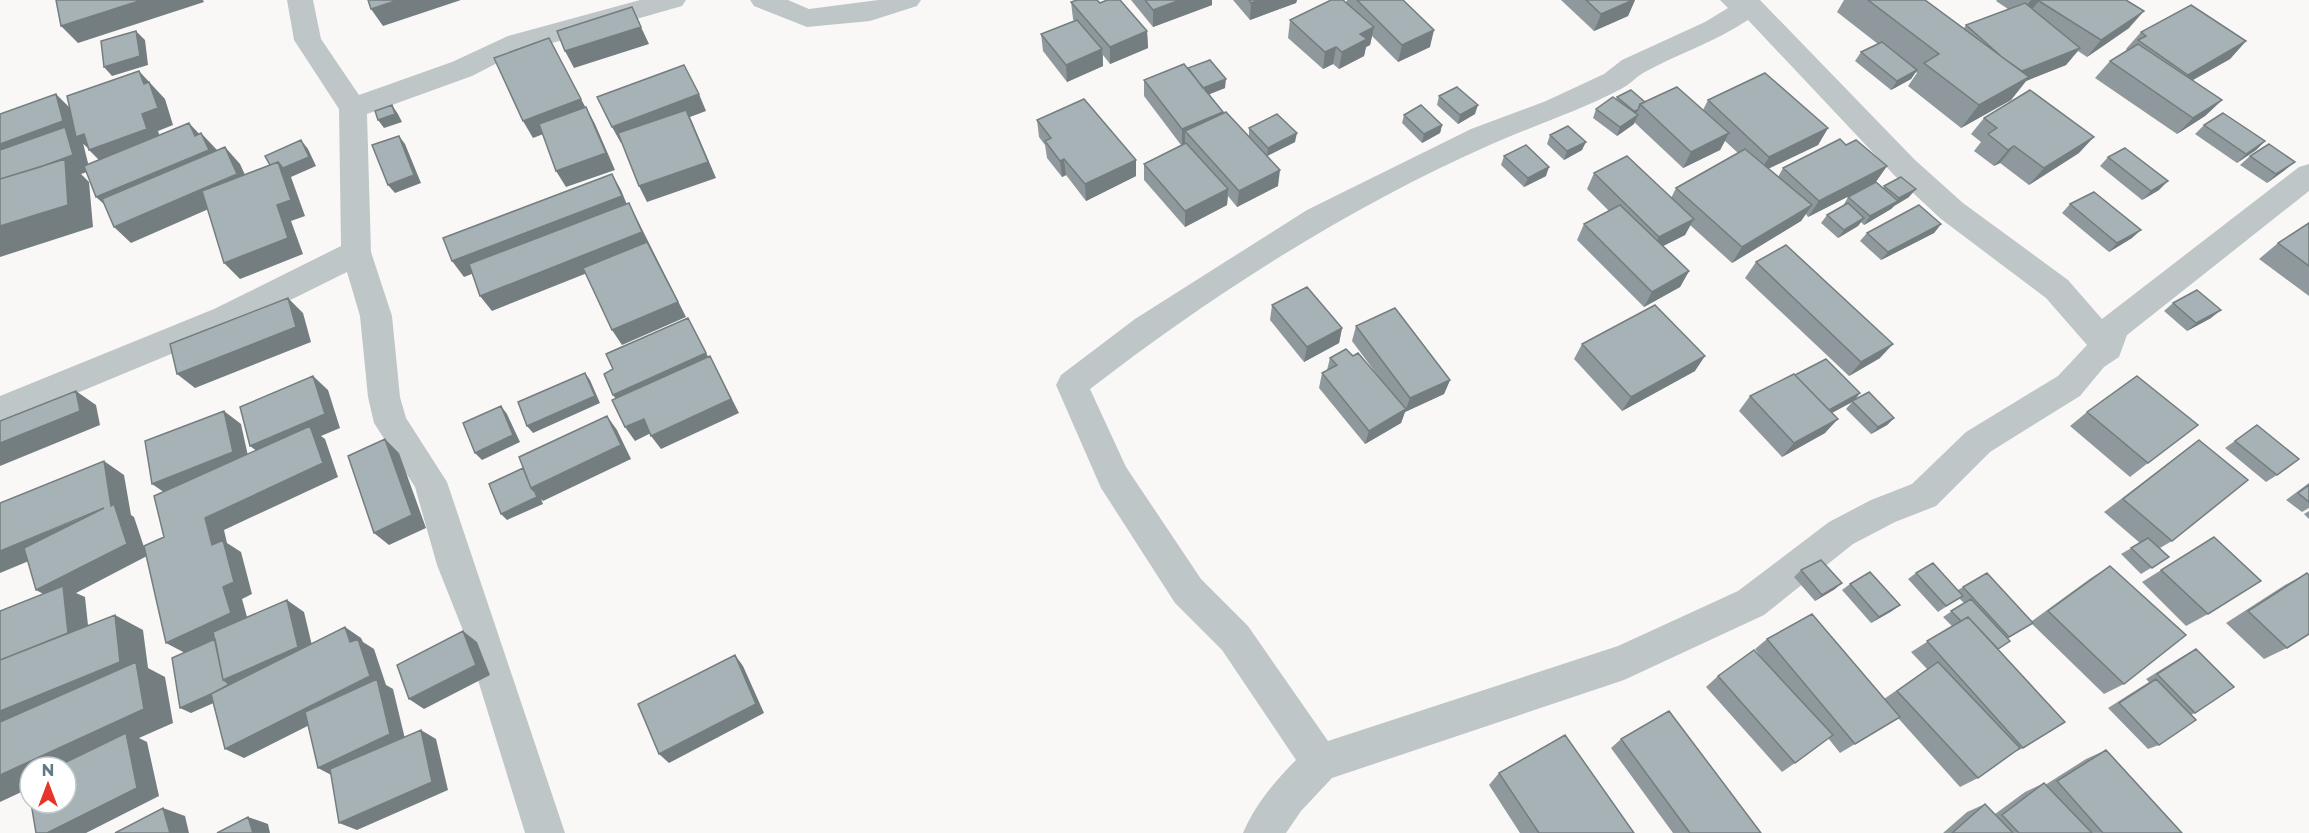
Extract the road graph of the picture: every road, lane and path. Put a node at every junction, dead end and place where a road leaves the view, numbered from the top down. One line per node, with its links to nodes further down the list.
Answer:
1 (300, 0): 6 (street)
2 (674, 0): 6 (street)
3 (763, 0): 4 (street)
4 (908, 0)
5 (1742, 2): 9 (street); 11 (street)
6 (353, 108): 8 (street)
7 (2309, 175): 9 (street)
8 (356, 252): 10 (street); 12 (street)
9 (2108, 348): 11 (street)
10 (0, 411)
11 (1320, 763): 13 (street)
12 (545, 833)
13 (1263, 833)

